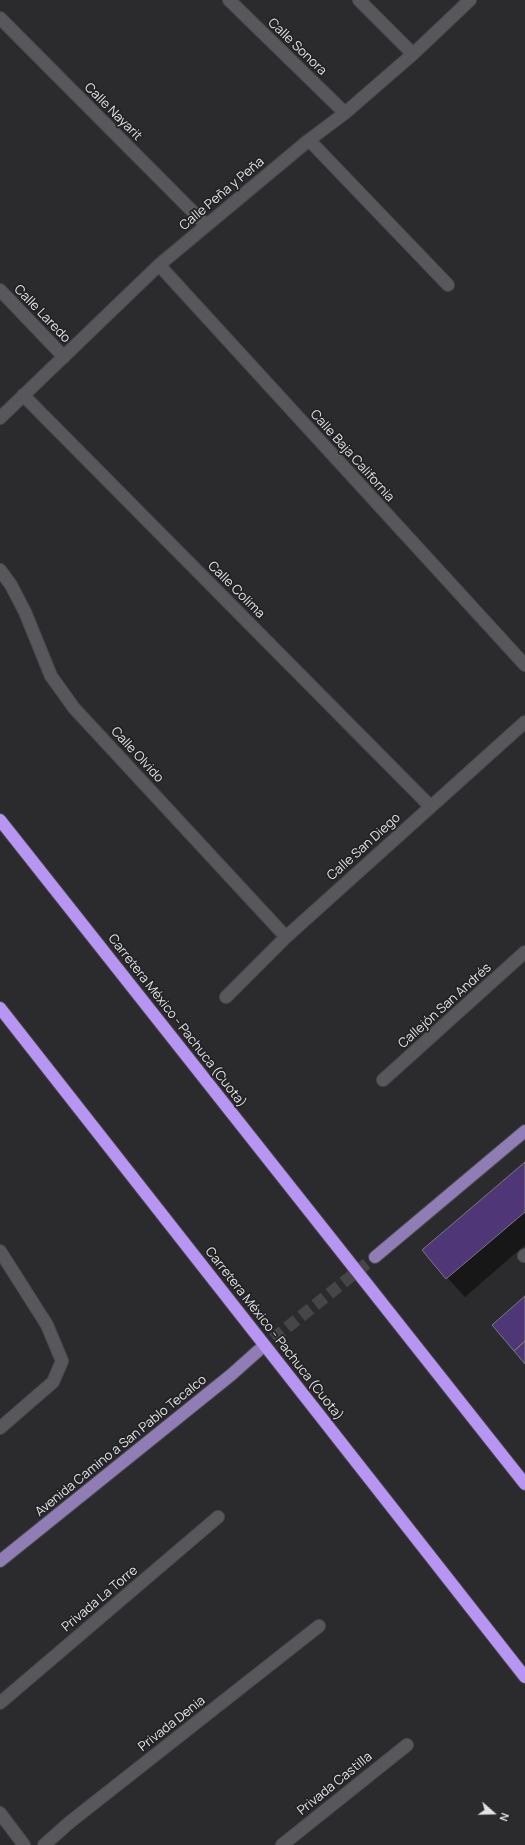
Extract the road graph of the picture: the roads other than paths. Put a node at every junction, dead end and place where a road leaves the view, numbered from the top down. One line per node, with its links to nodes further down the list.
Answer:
1 (228, 0): 6 (street, Calle Sonora)
2 (359, 0): 5 (street)
3 (470, 0): 5 (street, Calle Peña y Peña)
4 (0, 18): 8 (street, Calle Nayarit)
5 (413, 54): 6 (street, Calle Peña y Peña)
6 (345, 114): 7 (street, Calle Peña y Peña)
7 (308, 140): 8 (street, Calle Peña y Peña); 10 (street)
8 (206, 225): 9 (street, Calle Peña y Peña)
9 (159, 265): 12 (street, Calle Peña y Peña); 16 (street, Calle Baja California)
10 (448, 285)
11 (0, 290): 12 (street, Calle Laredo)
12 (64, 357): 13 (street, Calle Peña y Peña)
13 (23, 395): 14 (street, Calle Peña y Peña); 18 (street, Calle Colima)
14 (0, 418)
15 (0, 570): 20 (street, Calle Olvido)
16 (525, 665)
17 (525, 722): 18 (street, Calle San Diego)
18 (430, 806): 20 (street, Calle San Diego)
19 (0, 820): 30 (highway, Carretera México - Pachuca (Cuota))
20 (286, 938): 22 (street, Calle San Diego)
21 (525, 952): 24 (street, Callejón San Andrés)
22 (226, 997)
23 (0, 1008): 34 (highway, Carretera México - Pachuca (Cuota))
24 (383, 1080)
25 (525, 1131): 27 (main road)
26 (0, 1251): 29 (street)
27 (375, 1257)
28 (259, 1350): 32 (main road, Avenida Camino a San Pablo Tecalco)
29 (0, 1428)
30 (525, 1484)
31 (218, 1517): 35 (street, Privada La Torre)
32 (0, 1561)
33 (319, 1626): 39 (street, Privada Denia)
34 (525, 1677)
35 (0, 1703)
36 (406, 1745): 40 (street, Privada Castilla)
37 (0, 1813): 38 (street)
38 (24, 1845)
39 (44, 1845)
40 (282, 1845)

